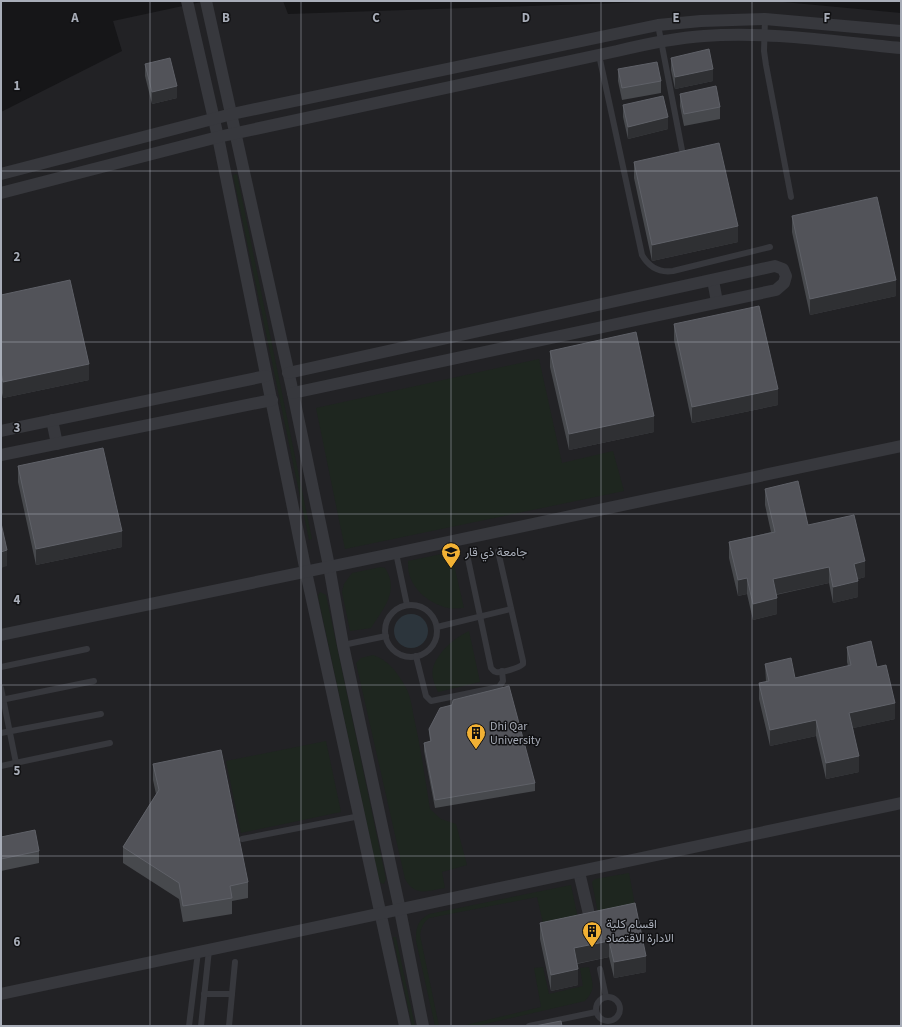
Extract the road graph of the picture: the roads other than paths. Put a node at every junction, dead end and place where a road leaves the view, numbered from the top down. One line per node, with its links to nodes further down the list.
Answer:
1 (187, 1): 11 (street)
2 (206, 1): 10 (street)
3 (765, 18): 4 (street); 5 (street); 6 (lane)
4 (658, 25): 7 (lane); 10 (street)
5 (901, 31)
6 (764, 35): 7 (street); 8 (street); 17 (lane)
7 (661, 40): 9 (street); 14 (lane)
8 (901, 48)
9 (599, 55): 12 (street); 18 (lane)
10 (232, 114): 11 (street); 12 (street)
11 (214, 119): 13 (street); 15 (street)
12 (236, 133): 13 (street); 25 (street)
13 (218, 137): 16 (street); 26 (street)
14 (682, 150)
15 (1, 174)
16 (1, 192)
17 (791, 197)
18 (770, 247)
19 (713, 280): 20 (street); 20 (street); 21 (street)
20 (717, 302): 22 (street)
21 (596, 305): 22 (street); 23 (street)
22 (602, 327): 24 (street)
23 (490, 329): 24 (street); 25 (street)
24 (497, 349): 27 (street)
25 (288, 373): 27 (street)
26 (266, 376): 28 (street); 29 (street)
27 (293, 392): 37 (street)
28 (272, 400): 31 (street); 38 (street)
29 (52, 420): 30 (street); 31 (street)
30 (1, 431)
31 (57, 444): 33 (street)
32 (901, 446): 35 (street)
33 (1, 455)
34 (498, 551): 40 (lane)
35 (396, 554): 37 (street); 39 (lane)
36 (468, 559): 41 (lane)
37 (329, 566): 38 (street); 45 (street)
38 (306, 572): 43 (street); 60 (street)
39 (407, 605): 42 (lane); 44 (lane)
40 (511, 609): 41 (lane); 49 (lane)
41 (480, 616): 42 (lane); 49 (lane)
42 (437, 627): 47 (lane)
43 (1, 635)
44 (386, 636): 45 (lane); 47 (lane)
45 (342, 645): 63 (street)
46 (87, 648): 48 (lane)
47 (416, 656): 49 (lane)
48 (1, 667)
49 (502, 671)
50 (94, 681): 52 (lane)
51 (1, 688): 52 (lane)
52 (2, 700): 54 (lane)
53 (101, 714): 54 (lane)
54 (10, 732): 55 (lane); 57 (lane)
55 (1, 733)
56 (110, 744): 57 (lane)
57 (16, 763): 58 (lane)
58 (1, 766)
59 (901, 803): 62 (street)
60 (360, 816): 61 (lane); 64 (street)
61 (242, 839)
62 (579, 872): 63 (street); 65 (street)
63 (400, 910): 64 (street); 79 (street)
64 (381, 914): 66 (street); 78 (street)
65 (591, 923)
66 (204, 951): 69 (street); 70 (lane); 75 (lane)
67 (235, 962): 71 (lane)
68 (600, 969): 72 (lane)
69 (1, 994)
70 (204, 994): 71 (lane); 76 (lane)
71 (232, 994): 77 (lane)
72 (606, 997): 73 (lane); 74 (lane)
73 (596, 1012): 74 (lane); 80 (lane)
74 (613, 1023)
75 (189, 1026)
76 (201, 1026)
77 (229, 1026)
78 (405, 1026)
79 (423, 1026)
80 (529, 1026)

